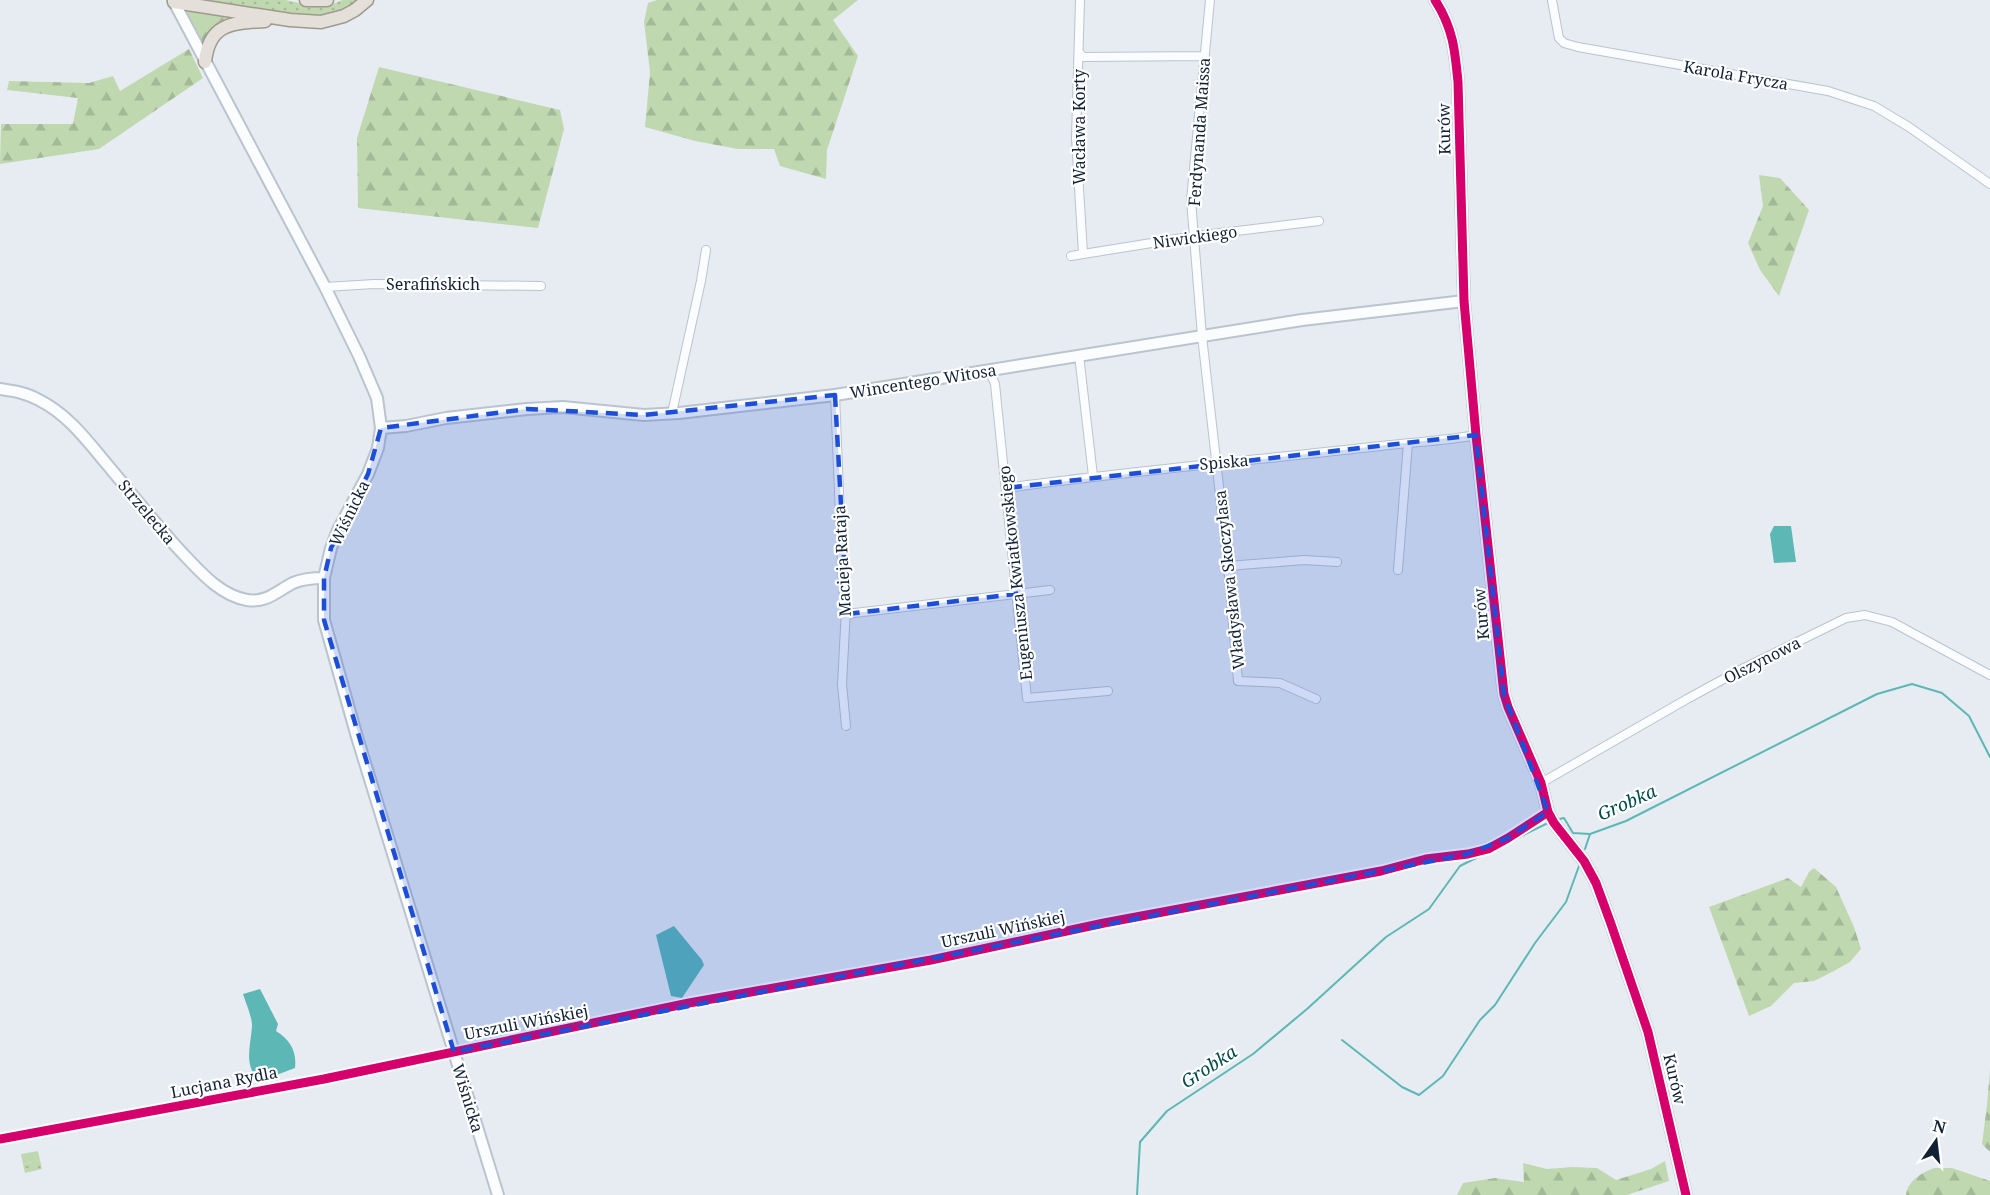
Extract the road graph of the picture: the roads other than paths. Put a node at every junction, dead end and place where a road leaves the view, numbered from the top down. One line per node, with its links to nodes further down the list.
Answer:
1 (306, 0): 2 (main road)
2 (327, 0)
3 (367, 0): 9 (main road)
4 (1080, 0): 10 (street, Wacława Korty)
5 (1210, 0): 11 (street, Ferdynanda Maissa)
6 (1435, 0): 21 (street, Kurów)
7 (1552, 0): 13 (street, Karola Frycza)
8 (174, 1): 9 (main road); 12 (street, Wiśnicka)
9 (291, 20): 12 (main road)
10 (1079, 52): 11 (street); 17 (street, Wacława Korty)
11 (1204, 56): 15 (street, Ferdynanda Maissa)
12 (205, 62): 20 (street, Wiśnicka)
13 (1990, 184)
14 (1319, 221): 15 (street, Niwickiego)
15 (1195, 236): 17 (street, Niwickiego); 22 (street, Ferdynanda Maissa)
16 (706, 250): 27 (street)
17 (1083, 254): 18 (street, Niwickiego)
18 (1071, 256)
19 (541, 286): 20 (street, Serafińskich)
20 (325, 287): 28 (street, Wiśnicka)
21 (1464, 301): 22 (street, Wincentego Witosa); 29 (street, Kurów)
22 (1202, 336): 23 (street, Wincentego Witosa); 31 (street, Władysława Skoczylasa)
23 (1079, 355): 24 (street, Wincentego Witosa); 32 (street)
24 (989, 370): 26 (street, Wincentego Witosa); 33 (street, Eugeniusza Kwiatkowskiego)
25 (0, 388): 37 (street, Strzelecka)
26 (835, 395): 27 (street, Wincentego Witosa); 40 (street, Macieja Rataja)
27 (672, 413): 28 (street, Wincentego Witosa)
28 (381, 428): 37 (street, Wiśnicka)
29 (1476, 435): 30 (street, Spiska); 45 (street, Kurów)
30 (1408, 443): 31 (street, Spiska); 36 (street)
31 (1217, 463): 32 (street, Spiska); 35 (street, Władysława Skoczylasa)
32 (1093, 476): 33 (street, Spiska)
33 (1006, 488): 39 (street, Eugeniusza Kwiatkowskiego)
34 (1337, 562): 35 (street)
35 (1228, 566): 43 (street, Władysława Skoczylasa)
36 (1398, 570)
37 (324, 578): 47 (street, Wiśnicka)
38 (1050, 590): 39 (street)
39 (1016, 594): 40 (street); 42 (street, Eugeniusza Kwiatkowskiego)
40 (846, 614): 44 (street, Macieja Rataja)
41 (1990, 675): 45 (street, Olszynowa)
42 (1108, 691)
43 (1316, 699)
44 (846, 726)
45 (1541, 783): 46 (street, Kurów)
46 (1551, 817): 47 (street, Urszuli Wińskiej); 50 (street, Kurów)
47 (454, 1052): 48 (street, Lucjana Rydla); 49 (street, Wiśnicka)
48 (0, 1139)
49 (498, 1195)
50 (1686, 1195)

